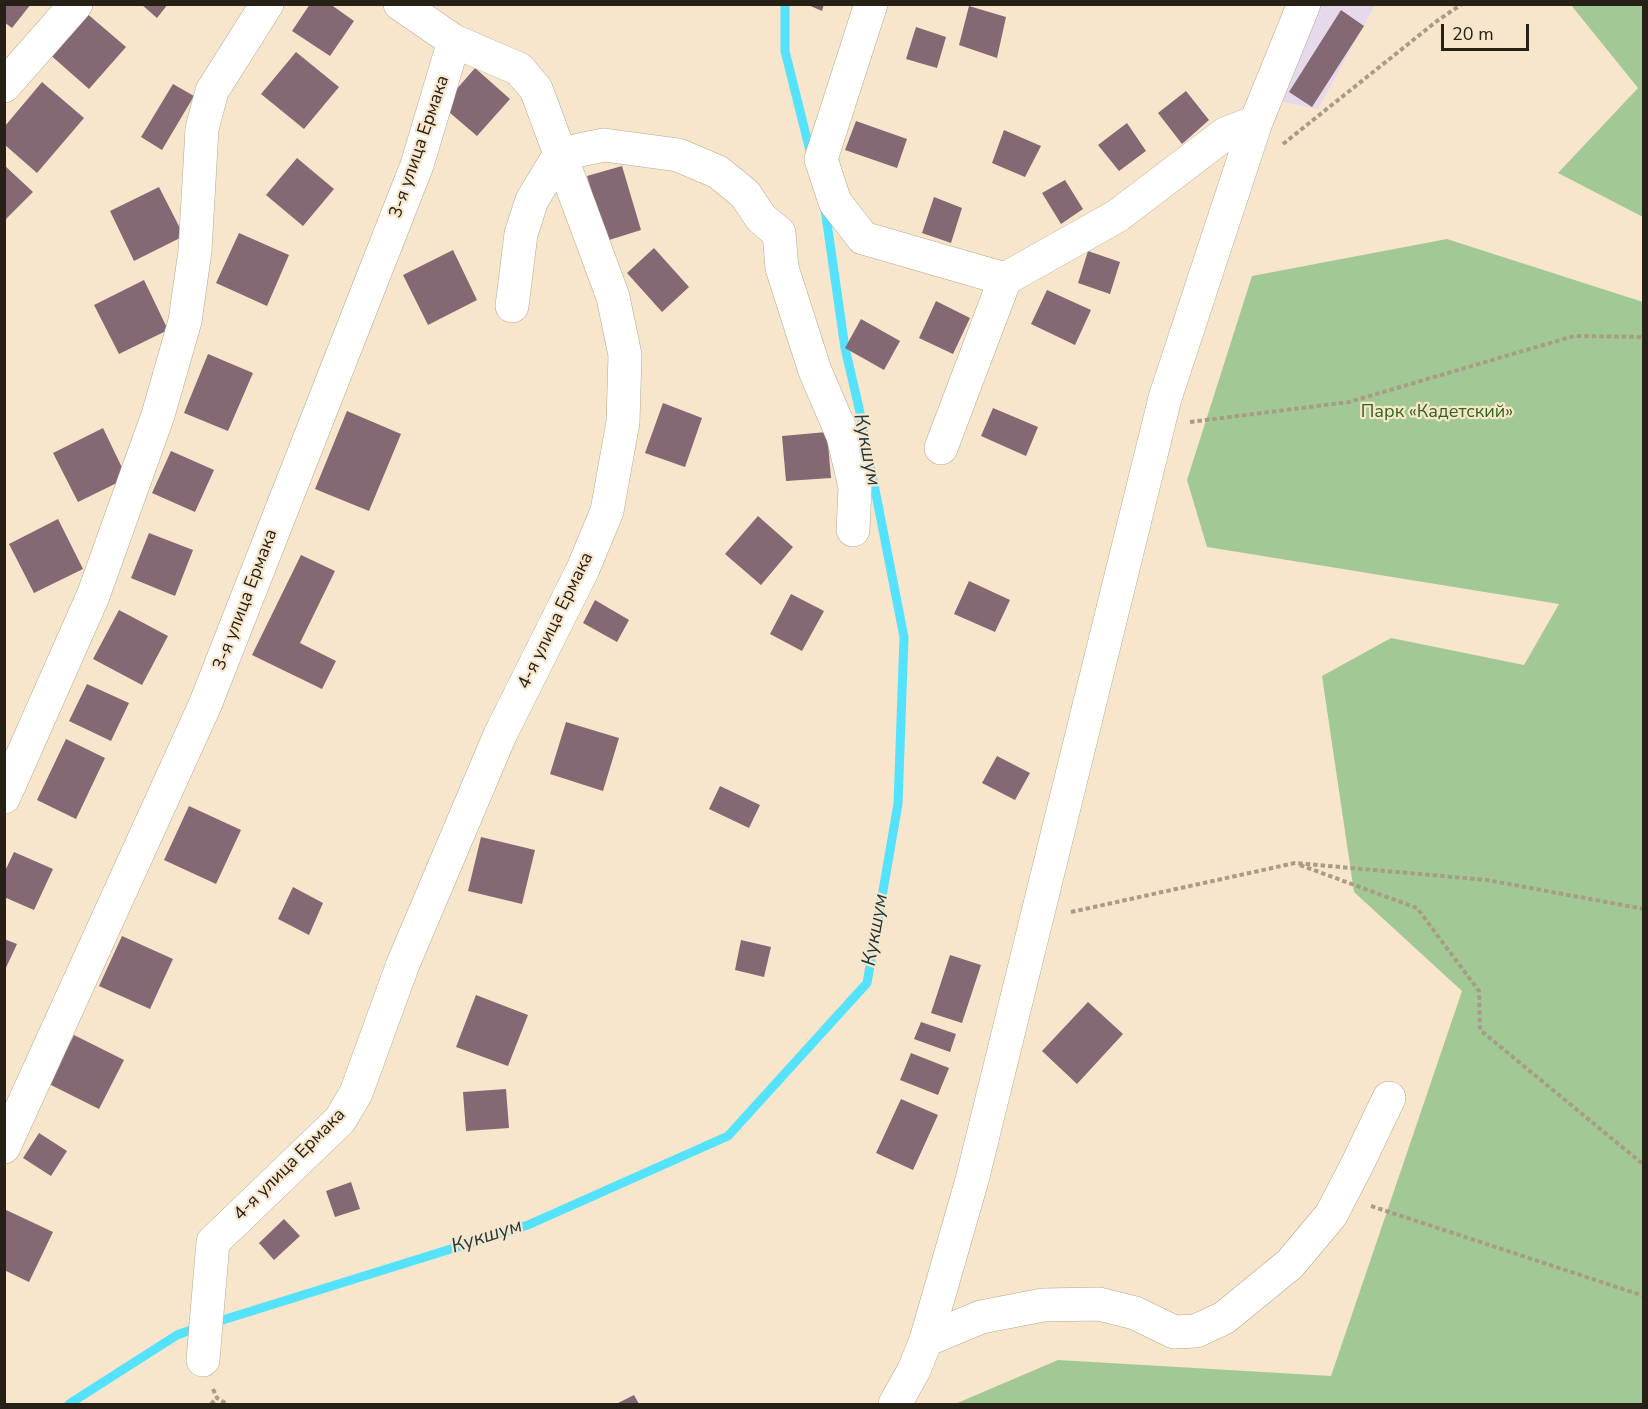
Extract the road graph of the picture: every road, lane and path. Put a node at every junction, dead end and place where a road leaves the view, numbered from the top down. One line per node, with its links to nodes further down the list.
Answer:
1 (76, 4): 8 (street)
2 (267, 4): 18 (street)
3 (400, 4): 7 (street, 4-я улица Ермака)
4 (871, 4): 12 (street)
5 (1304, 4): 9 (street)
6 (1462, 4): 10 (path)
7 (454, 41): 11 (street, 4-я улица Ермака); 23 (street, 3-я улица Ермака)
8 (4, 86)
9 (1256, 122): 12 (street); 21 (street)
10 (1277, 148)
11 (560, 154): 13 (street); 17 (street); 28 (street, 4-я улица Ермака)
12 (1005, 279): 16 (street)
13 (512, 306)
14 (1644, 337): 15 (path)
15 (1187, 422)
16 (941, 448)
17 (853, 530)
18 (4, 797)
19 (1295, 863): 20 (path); 21 (path); 24 (path)
20 (1644, 909)
21 (1036, 919): 27 (street)
22 (1389, 1098): 25 (street)
23 (4, 1147)
24 (1644, 1165)
25 (1341, 1196): 26 (path); 27 (street)
26 (1644, 1296)
27 (926, 1340): 31 (street)
28 (203, 1360)
29 (217, 1398): 30 (path)
30 (212, 1404)
31 (895, 1404)

